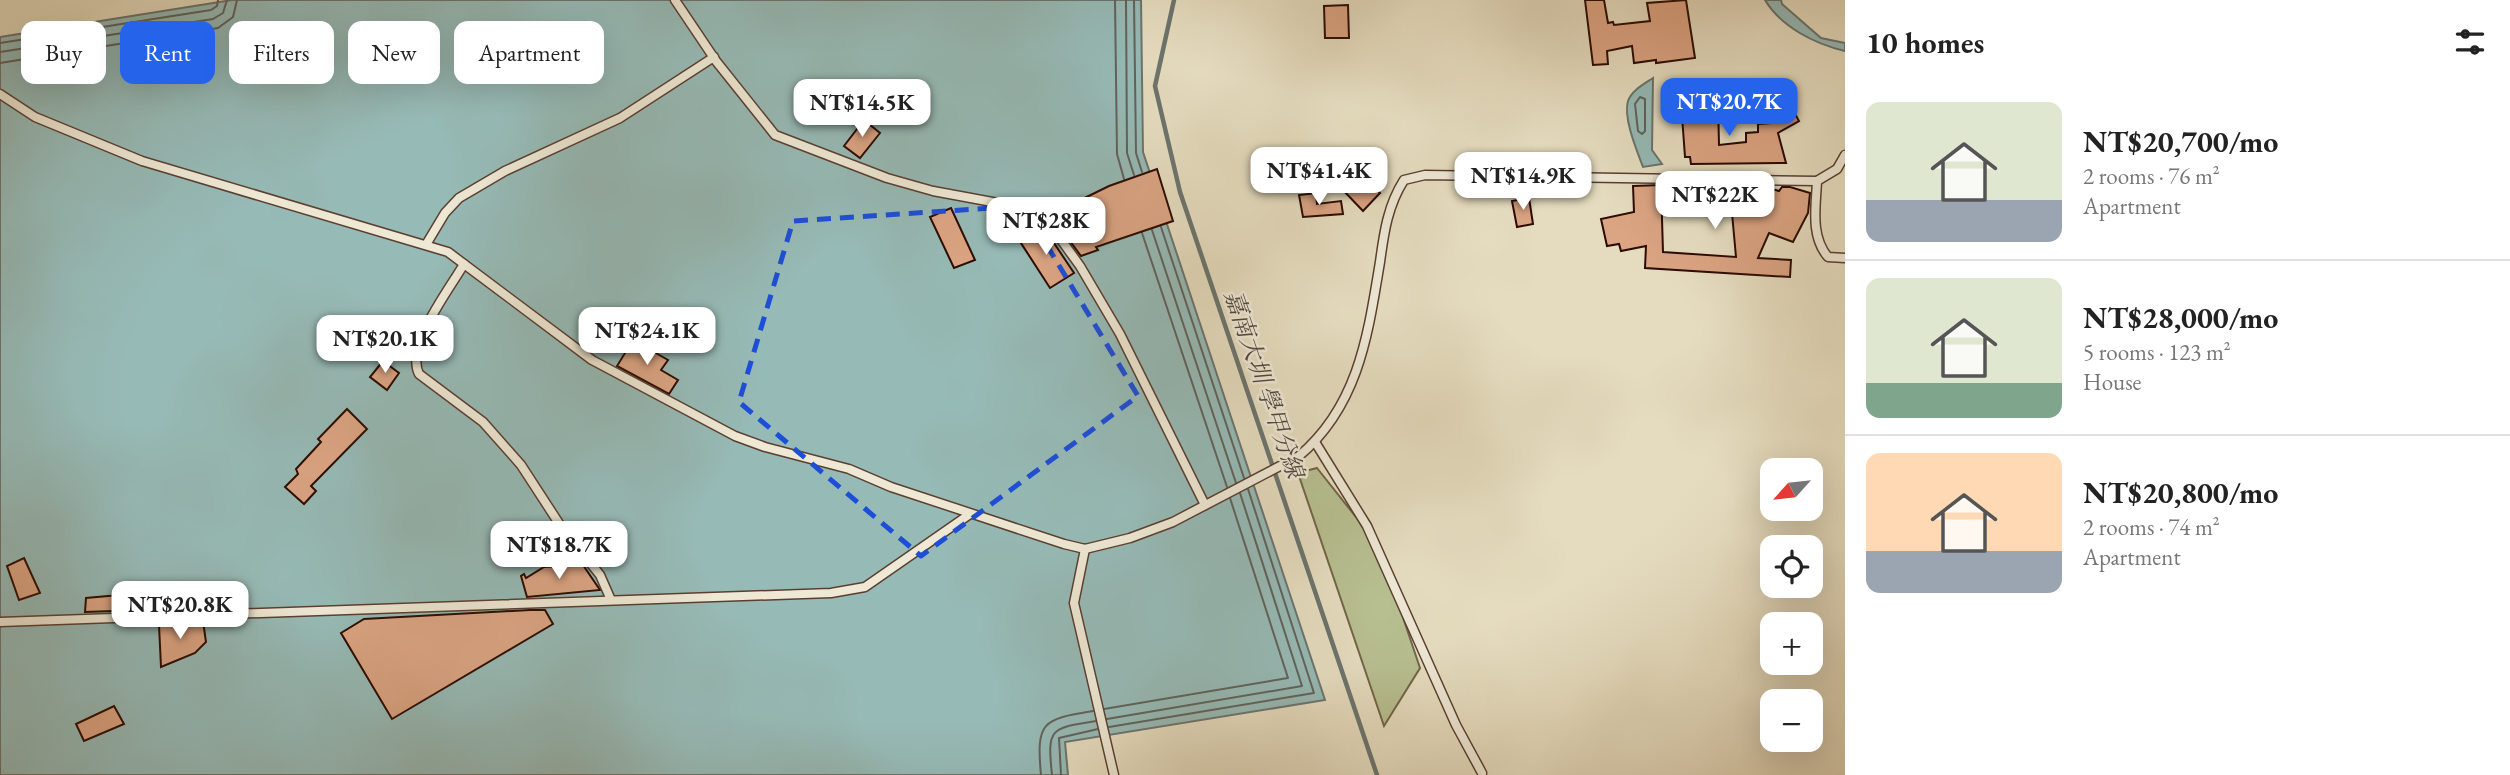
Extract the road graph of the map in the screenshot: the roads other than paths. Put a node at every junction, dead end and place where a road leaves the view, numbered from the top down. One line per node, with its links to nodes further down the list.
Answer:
1 (675, 0): 2 (lane)
2 (714, 57): 6 (lane); 10 (lane)
3 (0, 94): 6 (lane)
4 (1845, 155): 5 (lane)
5 (1817, 181): 7 (lane); 9 (lane)
6 (427, 243): 8 (lane)
7 (1845, 258)
8 (464, 264): 11 (lane); 13 (lane)
9 (1315, 442): 10 (lane); 15 (lane)
10 (1205, 505): 12 (lane)
11 (970, 514): 12 (lane); 13 (lane)
12 (1085, 549): 16 (lane)
13 (611, 600): 14 (lane)
14 (0, 622)
15 (1482, 772)
16 (1114, 775)

